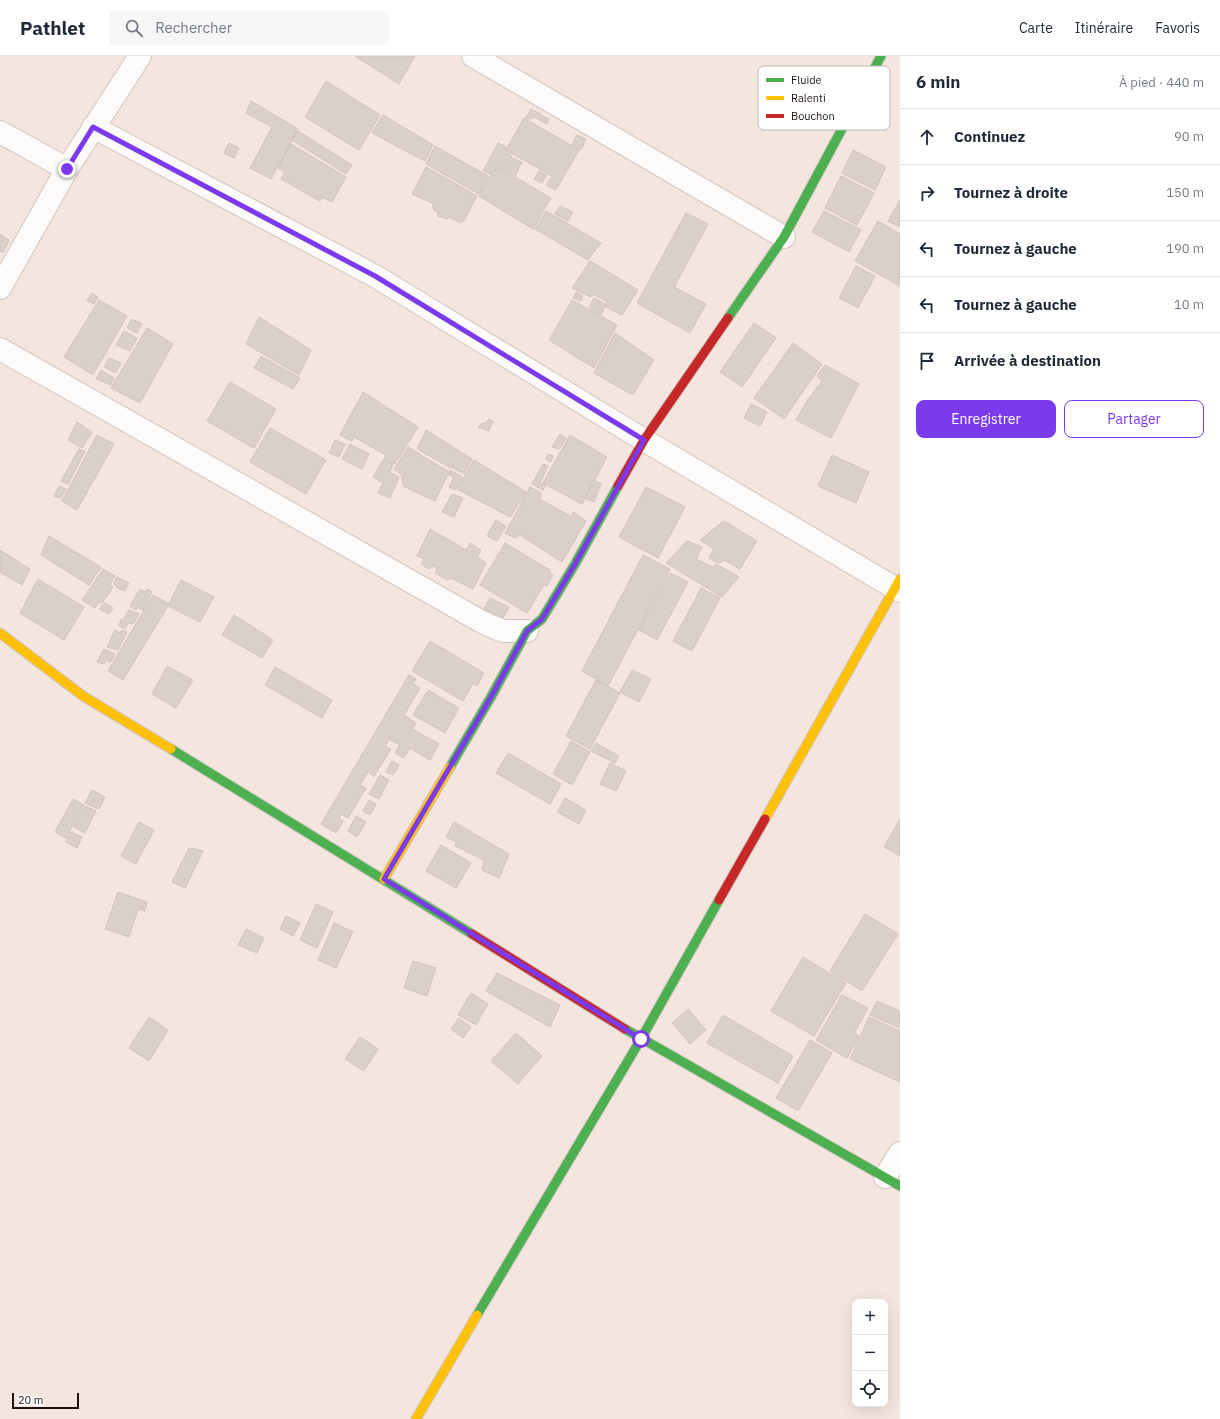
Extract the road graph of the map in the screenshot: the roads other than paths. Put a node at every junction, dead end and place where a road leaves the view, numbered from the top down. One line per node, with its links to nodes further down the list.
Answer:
1 (140, 56): 5 (street)
2 (473, 56): 9 (street)
3 (881, 56): 4 (street)
4 (876, 66)
5 (93, 127): 8 (street); 12 (street)
6 (841, 130): 9 (street)
7 (0, 132): 8 (street)
8 (67, 169): 10 (street)
9 (784, 237): 12 (street)
10 (0, 288)
11 (0, 349): 14 (street)
12 (644, 440): 13 (street); 14 (street)
13 (898, 586): 17 (street)
14 (527, 631): 16 (street)
15 (0, 633): 16 (street)
16 (384, 879): 17 (street)
17 (641, 1039): 19 (street); 20 (street)
18 (900, 1153): 19 (street)
19 (893, 1181)
20 (416, 1419)

